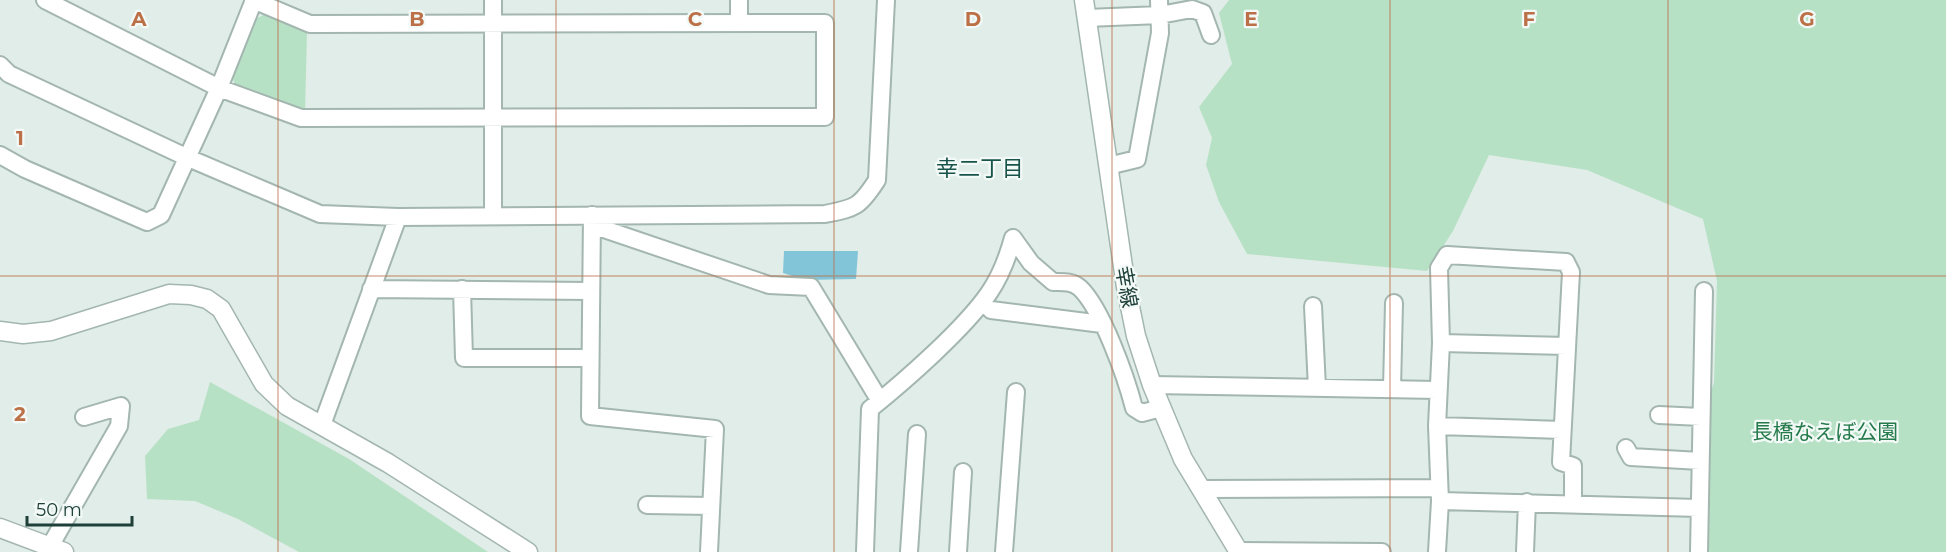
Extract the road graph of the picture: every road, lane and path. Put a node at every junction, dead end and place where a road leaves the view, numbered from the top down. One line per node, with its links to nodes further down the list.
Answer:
1 (45, 0): 12 (street)
2 (253, 0): 9 (street); 12 (street)
3 (493, 0): 9 (street)
4 (739, 0): 8 (street)
5 (886, 0): 19 (street)
6 (1160, 8): 7 (street); 10 (street); 16 (street)
7 (1086, 9): 16 (street, 幸線)
8 (739, 22): 9 (street); 13 (street)
9 (493, 24): 13 (street)
10 (1211, 35)
11 (0, 65): 15 (street)
12 (219, 88): 13 (street); 15 (street)
13 (493, 117): 17 (street)
14 (0, 155): 15 (street)
15 (186, 157): 18 (street)
16 (1108, 166): 32 (street, 幸線)
17 (493, 215): 18 (street); 19 (street)
18 (398, 217): 20 (street)
19 (592, 220): 22 (street); 37 (street)
20 (371, 289): 21 (street); 42 (street)
21 (462, 290): 22 (street); 31 (street)
22 (591, 291): 31 (street)
23 (1704, 291): 41 (street)
24 (1394, 303): 34 (street)
25 (1314, 306): 33 (street)
26 (991, 310): 27 (street)
27 (1102, 324): 37 (street); 38 (street)
28 (0, 331): 42 (street)
29 (1441, 343): 30 (street); 30 (street); 35 (street)
30 (1567, 346): 44 (street)
31 (590, 358): 54 (street)
32 (1152, 385): 33 (street); 38 (street, 幸線)
33 (1317, 388): 34 (street)
34 (1392, 389): 35 (street)
35 (1438, 390): 43 (street)
36 (1016, 392): 63 (street)
37 (880, 401): 60 (street)
38 (1161, 408): 49 (street, 幸線)
39 (1659, 415): 41 (street)
40 (84, 417): 57 (street)
41 (1701, 417): 47 (street)
42 (322, 425): 58 (street)
43 (1437, 426): 44 (street); 50 (street)
44 (1562, 430): 52 (street)
45 (917, 434): 61 (street)
46 (1626, 448): 47 (street)
47 (1700, 461): 55 (street)
48 (963, 472): 62 (street)
49 (1201, 489): 50 (street); 64 (street, 幸線)
50 (1439, 495): 51 (street); 66 (street)
51 (1527, 502): 52 (street); 67 (street)
52 (1573, 504): 55 (street)
53 (646, 505): 54 (street)
54 (711, 506): 59 (street)
55 (1700, 508): 68 (street)
56 (0, 528): 57 (street)
57 (56, 550)
58 (528, 552)
59 (709, 552)
60 (865, 552)
61 (909, 552)
62 (958, 552)
63 (1004, 552)
64 (1239, 552): 65 (street)
65 (1382, 552)
66 (1437, 552)
67 (1525, 552)
68 (1698, 552)

